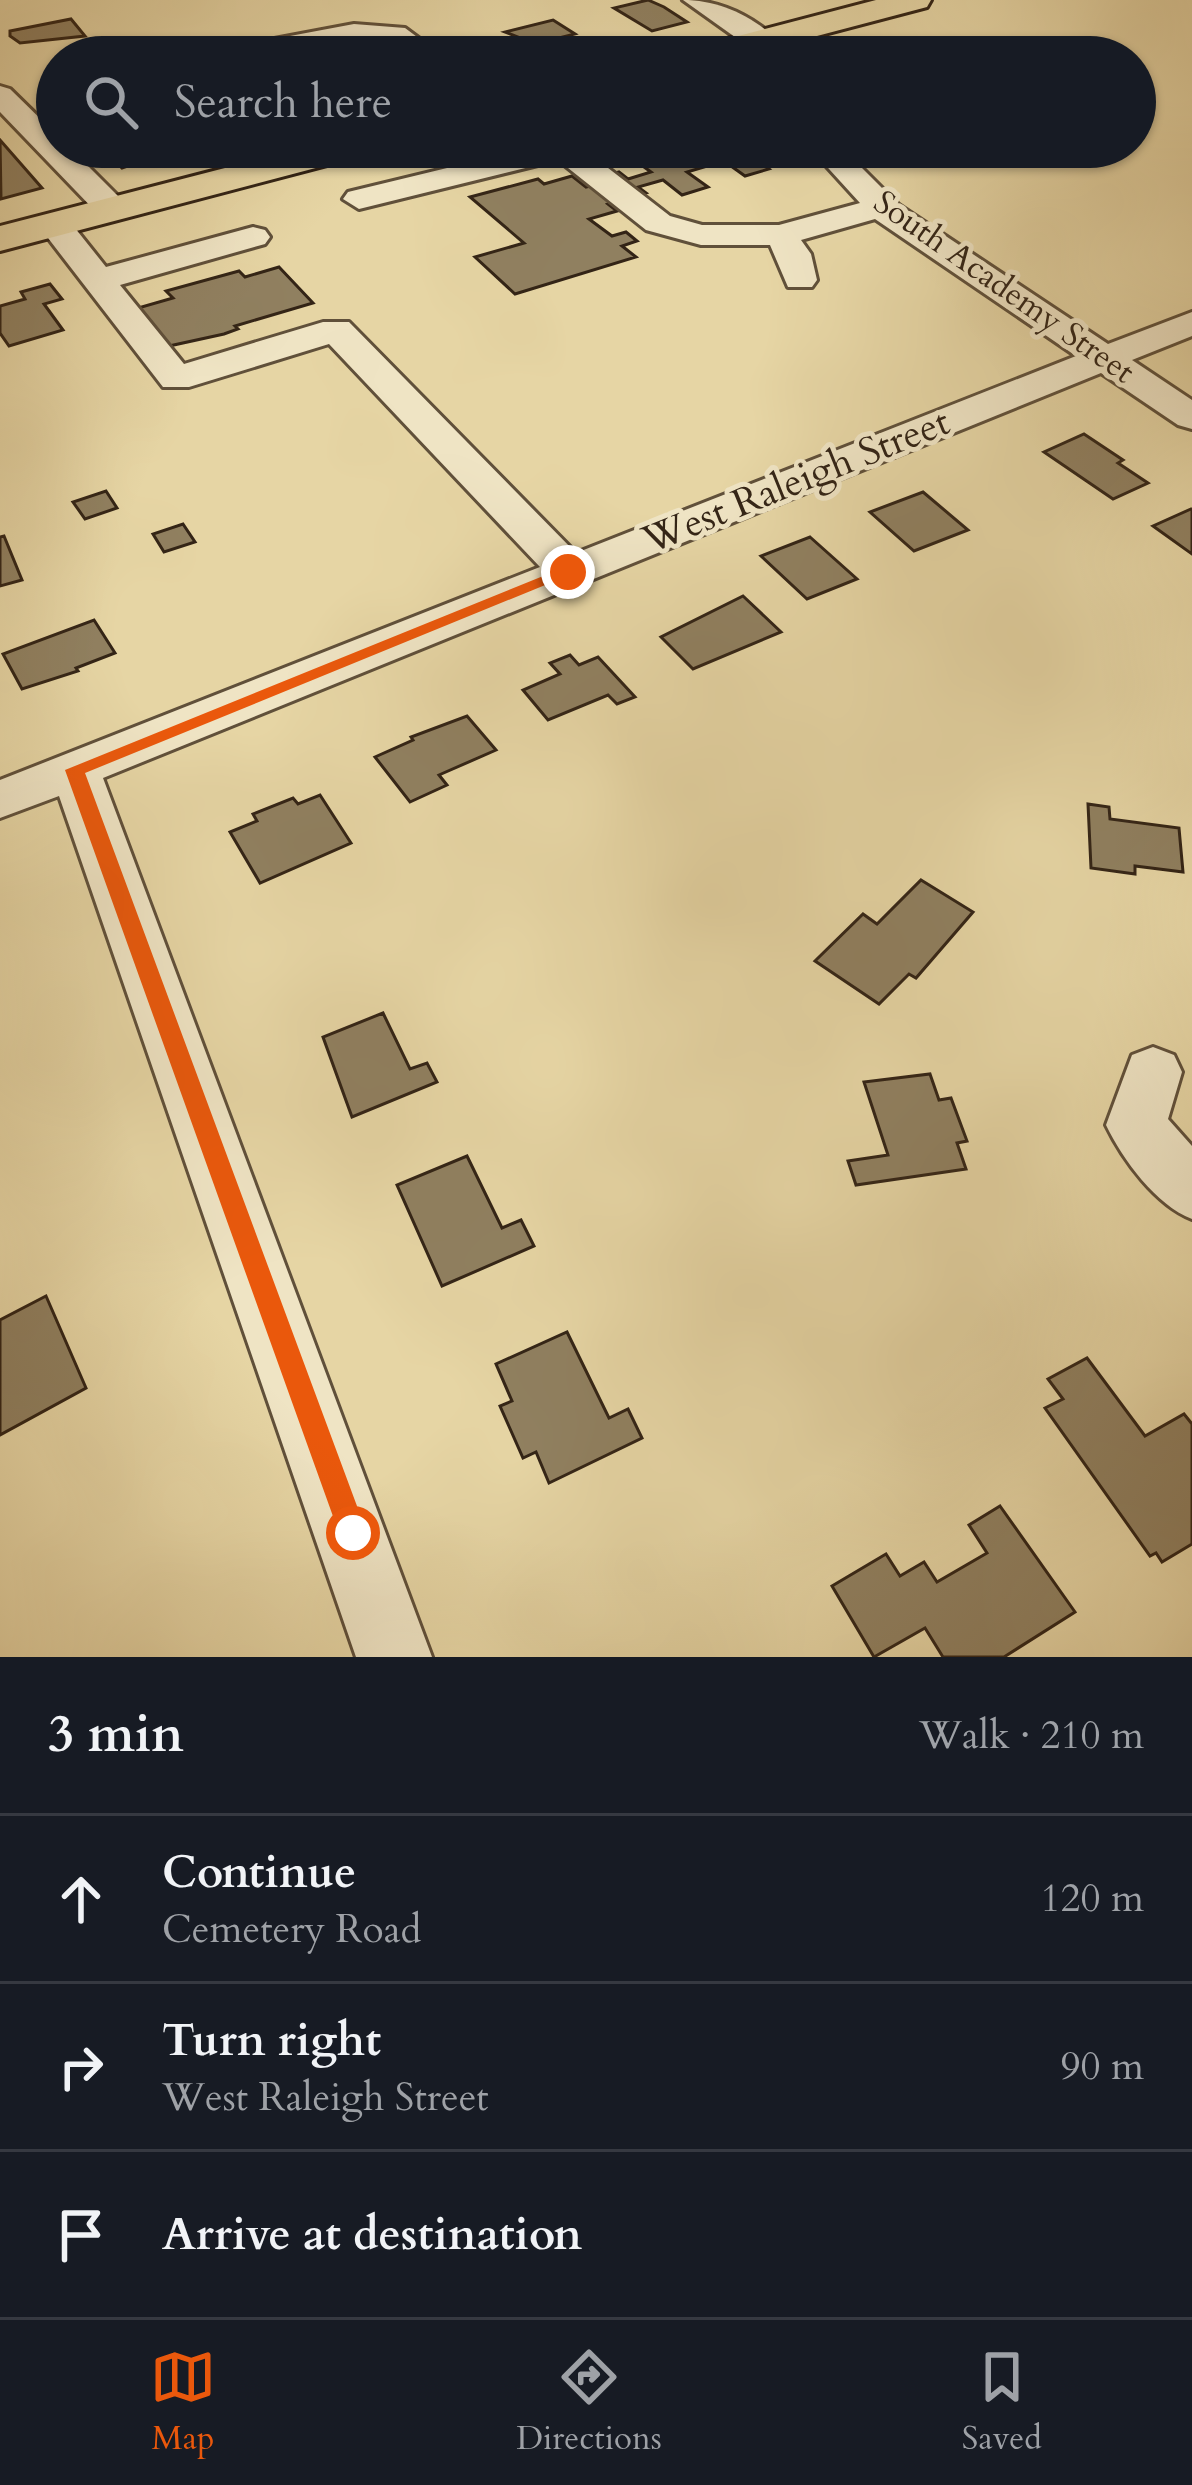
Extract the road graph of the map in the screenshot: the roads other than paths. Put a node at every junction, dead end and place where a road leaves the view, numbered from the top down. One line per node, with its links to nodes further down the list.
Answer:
1 (696, 0): 5 (street)
2 (915, 0): 6 (main road)
3 (333, 36): 4 (street)
4 (398, 36)
5 (752, 36)
6 (806, 36)
7 (4, 104): 8 (street)
8 (36, 135)
9 (70, 168): 16 (street)
10 (240, 168): 16 (main road)
11 (486, 168): 14 (street)
12 (588, 168): 18 (street)
13 (844, 168): 15 (street, South Academy Street)
14 (359, 199)
15 (881, 207): 18 (street); 24 (street, South Academy Street)
16 (112, 209): 17 (main road)
17 (56, 224): 20 (main road); 21 (street)
18 (780, 235): 22 (street)
19 (253, 237): 21 (street)
20 (0, 239)
21 (98, 280): 26 (street)
22 (800, 280)
23 (1192, 323): 24 (street, West Raleigh Street)
24 (1102, 358): 25 (street, South Academy Street); 26 (street, West Raleigh Street)
25 (1192, 417)
26 (568, 572): 27 (street, West Raleigh Street)
27 (75, 770): 28 (street, West Raleigh Street); 31 (street)
28 (0, 800)
29 (1153, 1072): 30 (street)
30 (1192, 1191)
31 (394, 1657)

